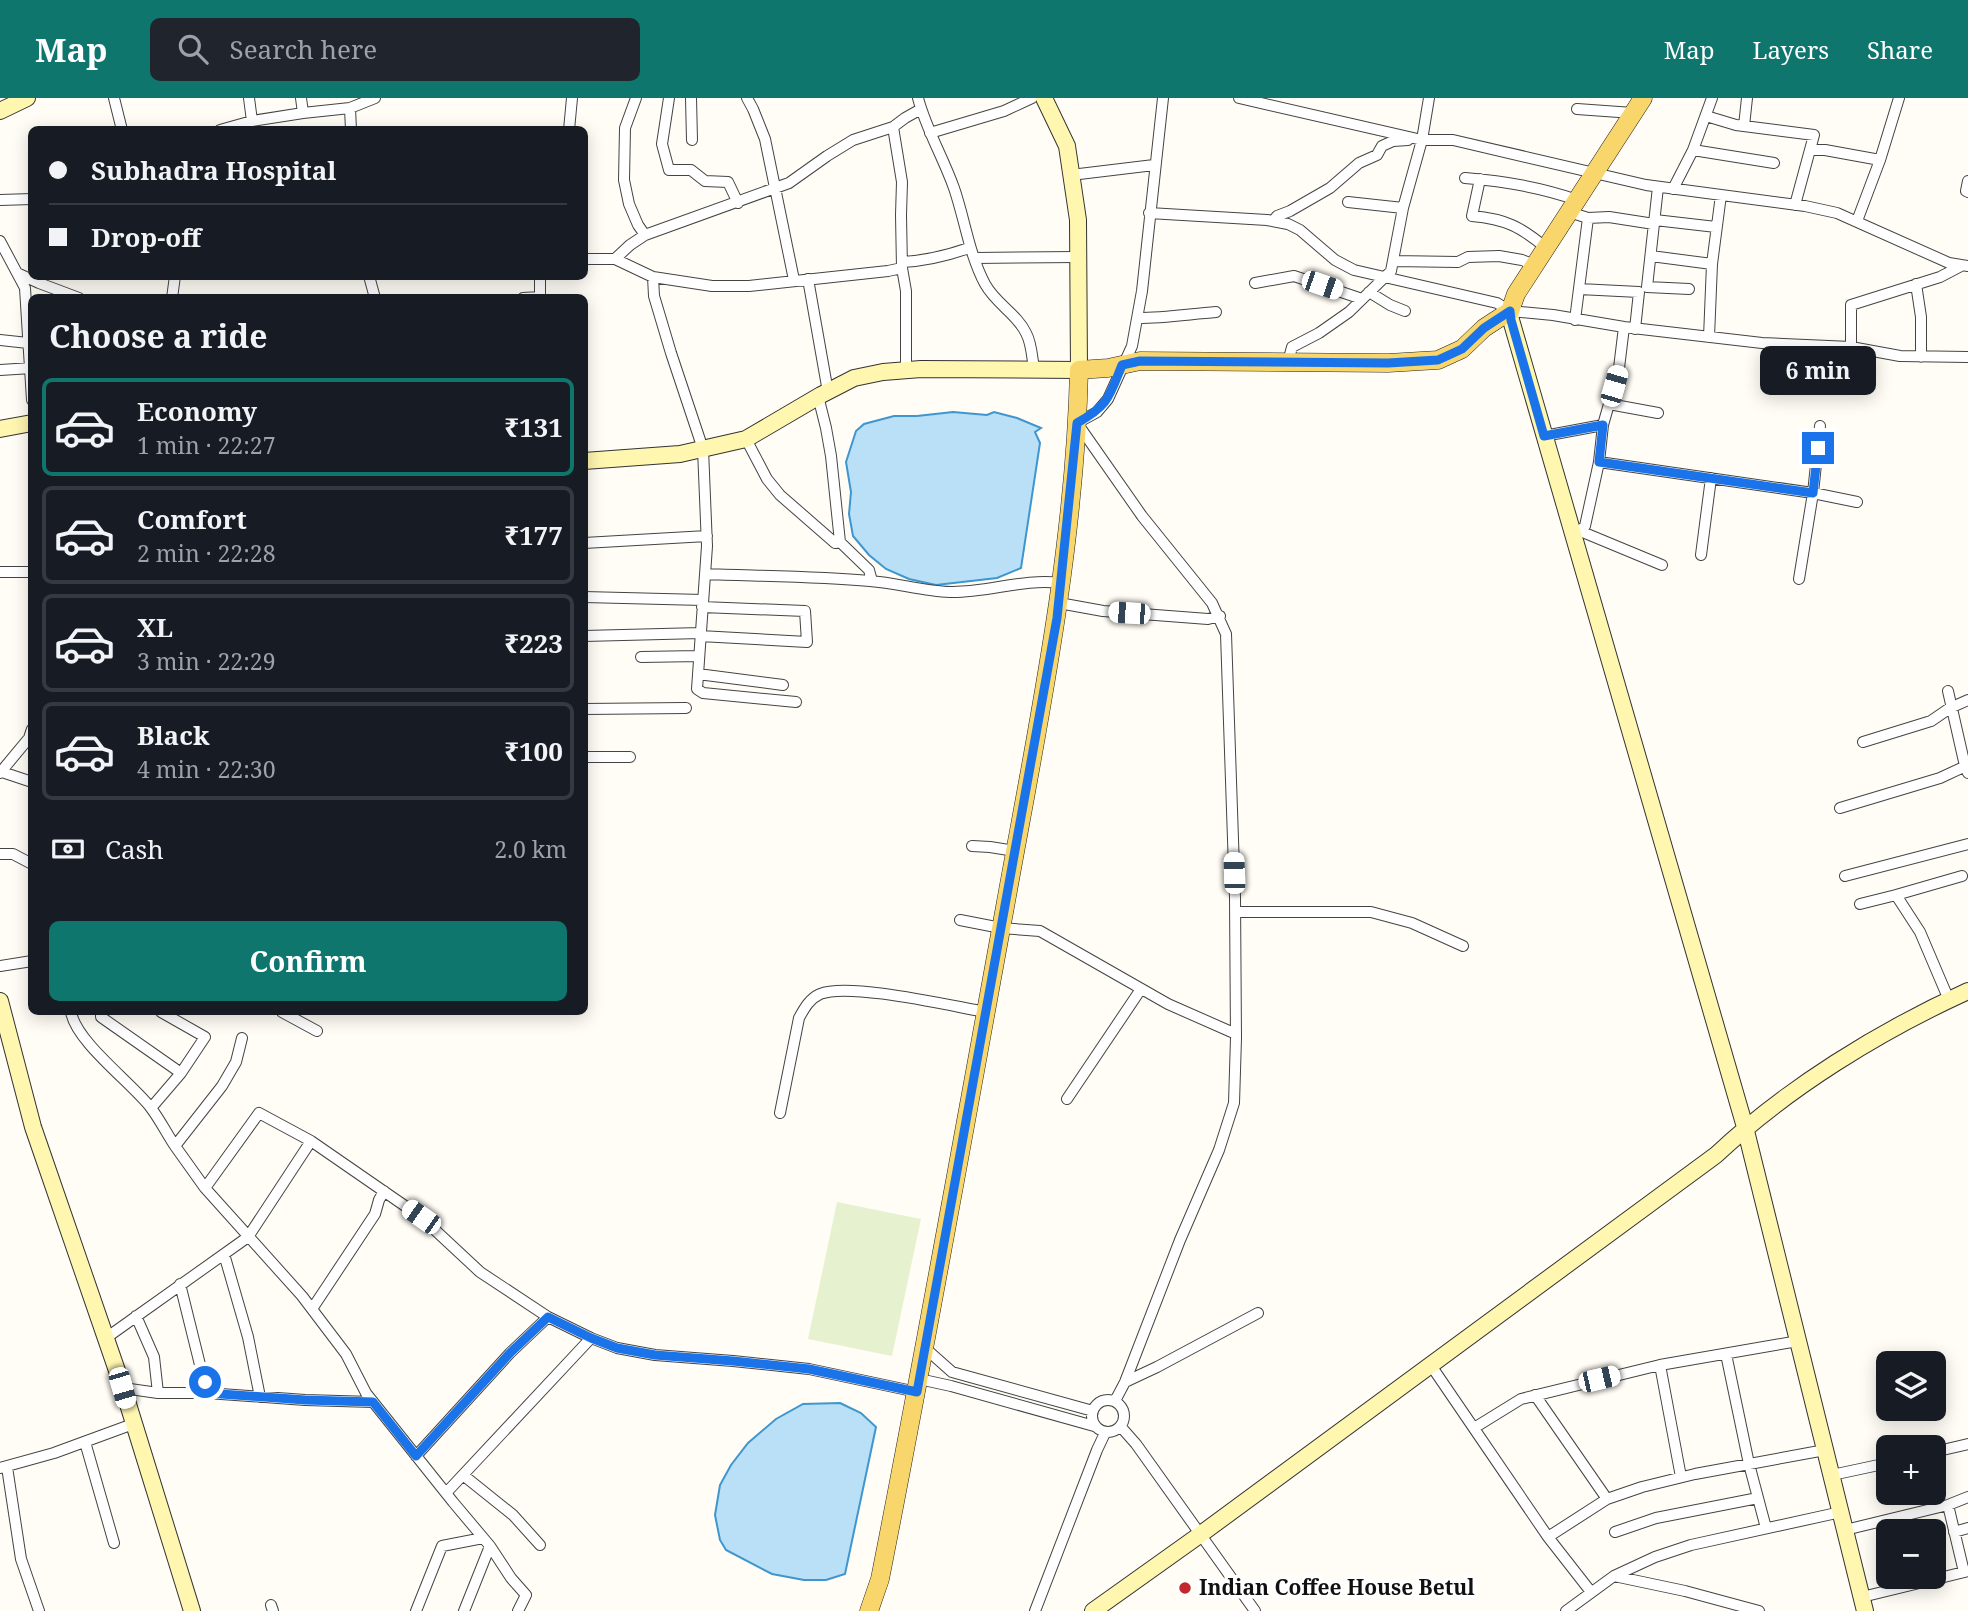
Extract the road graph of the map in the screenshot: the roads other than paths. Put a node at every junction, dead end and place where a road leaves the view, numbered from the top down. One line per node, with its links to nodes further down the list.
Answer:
1 (27, 98): 24 (main road)
2 (114, 98): 28 (street)
3 (249, 98): 27 (street)
4 (301, 98): 25 (street)
5 (375, 98): 22 (street)
6 (572, 98): 31 (street)
7 (636, 98): 65 (street)
8 (669, 98): 55 (street)
9 (691, 98): 36 (street)
10 (747, 98): 48 (street)
11 (1032, 98): 34 (street)
12 (1044, 98): 43 (main road)
13 (1163, 98): 41 (street)
14 (1239, 98): 19 (street)
15 (1429, 98): 35 (street)
16 (1712, 98): 26 (street)
17 (1747, 98): 32 (street)
18 (1899, 98): 39 (street)
19 (1267, 101): 35 (street)
20 (920, 104): 33 (street); 34 (street)
21 (1638, 105): 23 (street); 42 (main road)
22 (350, 108): 25 (street); 30 (street)
23 (1577, 109)
24 (0, 111)
25 (303, 113): 27 (street)
26 (1706, 116): 32 (street); 37 (street)
27 (252, 121): 29 (street)
28 (121, 126)
29 (234, 126)
30 (351, 126)
31 (569, 126)
32 (1744, 126): 38 (street)
33 (893, 127): 48 (street); 75 (street)
34 (930, 132): 68 (street)
35 (1422, 139): 42 (street); 58 (street); 61 (street)
36 (692, 140)
37 (1693, 150): 40 (street); 49 (street)
38 (1810, 150): 39 (street); 56 (street)
39 (1880, 160): 62 (street)
40 (1774, 163)
41 (1154, 165): 43 (street); 59 (street)
42 (1594, 174): 47 (street); 57 (main road)
43 (1072, 175): 70 (main road)
44 (1465, 178): 45 (street)
45 (1480, 179): 57 (street); 67 (street)
46 (1968, 181): 50 (street)
47 (1658, 187): 49 (street); 63 (street)
48 (775, 189): 55 (street); 84 (street)
49 (1673, 189): 51 (street)
50 (1968, 192)
51 (1721, 195): 56 (street); 64 (street)
52 (28, 199): 53 (street)
53 (0, 200)
54 (1348, 202): 58 (street)
55 (738, 203): 65 (street)
56 (1794, 205): 62 (street)
57 (1573, 206): 60 (street); 67 (main road)
58 (1403, 208): 73 (street)
59 (1149, 213): 61 (street); 94 (street)
60 (1588, 218): 63 (street); 87 (street)
61 (1273, 221): 81 (street)
62 (1857, 221): 77 (street)
63 (1654, 222): 64 (street); 69 (street)
64 (1716, 227): 74 (street)
65 (645, 235): 72 (street)
66 (0, 241): 78 (street)
67 (1546, 248): 76 (main road)
68 (972, 253): 70 (street); 75 (street); 106 (street)
69 (1651, 256): 74 (street); 88 (street)
70 (1078, 257): 109 (main road)
71 (588, 259): 72 (street)
72 (615, 259): 79 (street)
73 (1393, 261): 76 (street); 81 (street)
74 (1712, 264): 97 (street)
75 (902, 265): 82 (street); 108 (street)
76 (1535, 265): 92 (main road)
77 (1965, 266): 86 (street)
78 (17, 273): 80 (street); 99 (street)
79 (653, 277): 84 (street); 120 (street)
80 (28, 278)
81 (1383, 278): 90 (street); 92 (street)
82 (808, 279): 84 (street); 110 (street)
83 (31, 280): 89 (street)
84 (794, 280)
85 (1255, 283): 90 (street)
86 (1916, 284): 100 (street); 101 (street)
87 (1579, 289): 95 (street); 96 (street)
88 (1689, 289)
89 (68, 294)
90 (1365, 295): 91 (street); 103 (street)
91 (1405, 311)
92 (1510, 311): 95 (street); 103 (main road); 118 (main road)
93 (1216, 312): 94 (street)
94 (1138, 318): 104 (street)
95 (1576, 320): 96 (street)
96 (1630, 328): 97 (street); 111 (street)
97 (1709, 337): 100 (street)
98 (0, 340): 99 (street)
99 (28, 343)
100 (1851, 347): 101 (street)
101 (1921, 357): 102 (street)
102 (1968, 357)
103 (1287, 362): 104 (main road)
104 (1122, 365): 109 (main road); 113 (street)
105 (28, 368): 107 (street)
106 (1034, 369): 108 (main road); 109 (main road)
107 (0, 370)
108 (906, 370): 110 (main road)
109 (1079, 370): 113 (main road)
110 (823, 394): 119 (main road); 129 (street)
111 (1609, 404): 112 (street); 115 (street)
112 (1658, 413)
113 (1077, 423): 137 (main road); 141 (street)
114 (28, 424): 117 (main road)
115 (1603, 425): 118 (street); 122 (street)
116 (1820, 426): 124 (street)
117 (0, 429)
118 (1544, 436): 126 (main road)
119 (746, 439): 120 (main road); 129 (street)
120 (703, 449): 121 (main road); 127 (street)
121 (588, 461)
122 (1599, 462): 123 (street); 126 (street)
123 (1711, 478): 124 (street); 130 (street)
124 (1813, 493): 125 (street); 135 (street)
125 (1857, 502)
126 (1577, 533): 131 (street); 193 (main road)
127 (707, 536): 128 (street); 134 (street)
128 (588, 542)
129 (841, 542): 136 (street)
130 (1701, 555)
131 (1662, 565)
132 (0, 572): 133 (street)
133 (28, 572)
134 (705, 574): 136 (street); 139 (street)
135 (1799, 579)
136 (872, 581): 137 (street)
137 (1061, 583): 140 (main road)
138 (588, 597): 139 (street)
139 (703, 603): 142 (street); 142 (street)
140 (1059, 603): 141 (street); 164 (main road)
141 (1220, 616): 171 (street)
142 (701, 634): 143 (street); 144 (street)
143 (588, 636)
144 (699, 656): 145 (street); 146 (street)
145 (641, 657)
146 (698, 674): 147 (street); 150 (street)
147 (783, 685)
148 (1948, 691): 152 (street)
149 (1968, 700): 152 (street)
150 (796, 702)
151 (686, 708): 153 (street)
152 (1950, 708): 155 (street); 158 (street)
153 (588, 709)
154 (28, 739): 159 (street)
155 (1863, 742)
156 (588, 757): 157 (street)
157 (630, 757)
158 (1967, 768): 161 (street)
159 (1, 773): 160 (street)
160 (28, 781)
161 (1840, 808)
162 (1968, 844): 167 (street)
163 (972, 846): 164 (street)
164 (1015, 851): 173 (main road)
165 (0, 853): 166 (street)
166 (28, 862)
167 (1844, 876)
168 (1962, 876): 169 (street)
169 (1896, 895): 170 (street); 179 (street)
170 (1860, 904)
171 (1235, 912): 174 (street); 187 (street)
172 (960, 920): 173 (street)
173 (1001, 928): 177 (street); 181 (main road)
174 (1463, 946)
175 (28, 962): 176 (street)
176 (0, 966)
177 (1141, 989): 187 (street); 190 (street)
178 (1968, 991): 179 (main road)
179 (1949, 1000): 193 (main road)
180 (0, 1001): 205 (main road)
181 (986, 1012): 192 (street); 208 (main road)
182 (72, 1015): 191 (street)
183 (101, 1015): 189 (street)
184 (166, 1015): 189 (street)
185 (288, 1015): 186 (street)
186 (317, 1031)
187 (1236, 1034): 212 (street)
188 (242, 1038): 195 (street)
189 (181, 1073): 191 (street)
190 (1067, 1099)
191 (151, 1108): 195 (street)
192 (780, 1113)
193 (1745, 1127): 207 (main road); 210 (main road)
194 (311, 1141): 196 (street); 197 (street); 198 (street)
195 (175, 1146): 196 (street)
196 (205, 1188): 198 (street)
197 (384, 1191): 201 (street); 204 (street)
198 (248, 1237): 199 (street); 201 (street)
199 (224, 1254): 200 (street); 218 (street)
200 (180, 1284): 203 (street); 216 (street)
201 (312, 1309): 220 (street)
202 (1258, 1312): 212 (street)
203 (136, 1316): 205 (street); 215 (street)
204 (548, 1317): 206 (street); 231 (street)
205 (106, 1338): 214 (main road)
206 (591, 1338): 213 (street); 235 (street)
207 (1798, 1341): 209 (street); 230 (main road)
208 (925, 1348): 213 (main road); 221 (street)
209 (1726, 1354): 211 (street); 232 (street)
210 (1430, 1364): 225 (street); 249 (main road)
211 (1660, 1365): 217 (street); 237 (street)
212 (1125, 1382): 219 (street)
213 (918, 1386): 223 (street); 263 (main road)
214 (122, 1388): 215 (street); 222 (main road)
215 (158, 1393): 216 (street)
216 (207, 1393): 218 (street)
217 (1535, 1395): 225 (street); 241 (street)
218 (260, 1396): 220 (street)
219 (1115, 1401): 221 (street); 224 (street)
220 (373, 1402): 231 (street)
221 (1093, 1411): 223 (street)
222 (133, 1424): 227 (street); 259 (main road)
223 (1094, 1426): 226 (street)
224 (1121, 1427): 226 (street); 249 (street)
225 (1474, 1428): 250 (street)
226 (1105, 1433): 264 (street)
227 (85, 1442): 234 (street); 252 (street)
228 (1968, 1444): 229 (street)
229 (1946, 1449)
230 (1825, 1450): 232 (street); 236 (main road)
231 (416, 1456): 238 (street)
232 (1749, 1464): 237 (street); 240 (street)
233 (1876, 1465): 236 (street)
234 (4, 1467): 258 (street)
235 (463, 1475): 238 (street); 253 (street)
236 (1832, 1475): 243 (main road)
237 (1681, 1477): 241 (street)
238 (446, 1493): 251 (street)
239 (1968, 1497): 242 (street)
240 (1758, 1498): 244 (street); 247 (street)
241 (1607, 1499): 250 (street)
242 (1948, 1505): 246 (street); 248 (street)
243 (1841, 1512): 244 (street); 246 (main road)
244 (1766, 1528): 255 (street)
245 (1968, 1528): 248 (street)
246 (1845, 1530): 257 (main road)
247 (1615, 1532)
248 (1954, 1532): 254 (street)
249 (1201, 1534): 265 (main road); 266 (street)
250 (1548, 1537): 256 (street)
251 (487, 1542): 260 (street); 261 (street); 262 (street)
252 (114, 1543)
253 (540, 1545)
254 (1966, 1571): 257 (street)
255 (1614, 1576): 256 (street); 268 (street)
256 (1591, 1592): 267 (street)
257 (1864, 1604)
258 (39, 1611)
259 (192, 1611)
260 (416, 1611)
261 (464, 1611)
262 (518, 1611)
263 (869, 1611)
264 (1035, 1611)
265 (1093, 1611)
266 (1255, 1611)
267 (1566, 1611)
268 (1759, 1611)

